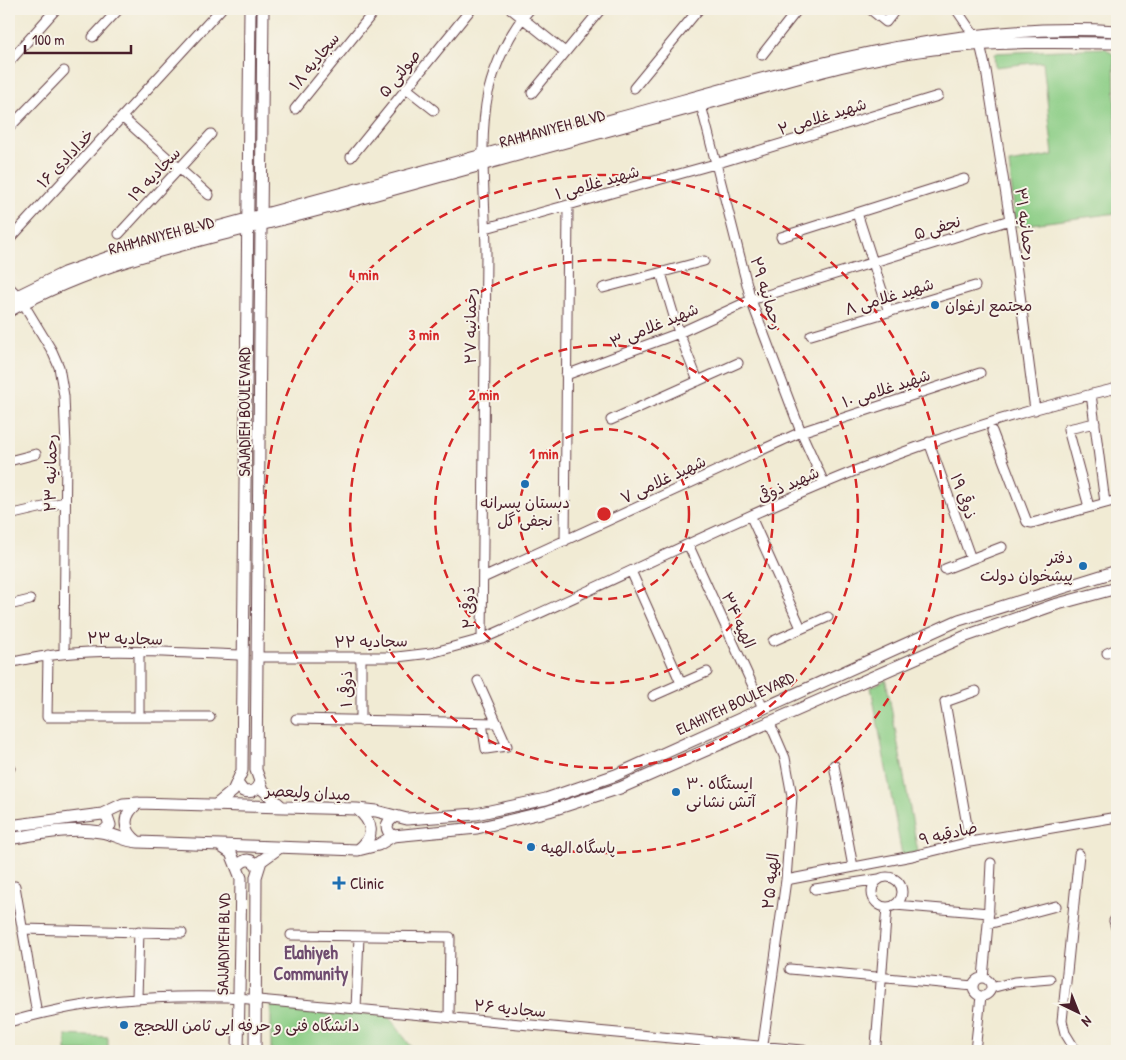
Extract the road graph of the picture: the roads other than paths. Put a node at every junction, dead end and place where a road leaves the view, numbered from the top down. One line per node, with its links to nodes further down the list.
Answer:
1 (56, 9): 23 (street)
2 (119, 9): 18 (street)
3 (221, 9): 32 (street, خدادادی ۱۶)
4 (250, 9): 45 (main road, SAJADIEH BOULEVARD)
5 (263, 9): 43 (main road, SAJADIEH BOULEVARD)
6 (376, 9): 30 (street, سجادیه ۱۸)
7 (471, 9): 25 (street, صولتی ۵)
8 (511, 9): 16 (street)
9 (530, 9): 16 (street, رحمانیه ۲۷)
10 (601, 9): 21 (street)
11 (699, 9): 26 (street)
12 (798, 9): 22 (street)
13 (870, 9): 14 (street)
14 (896, 9)
15 (956, 9): 19 (street)
16 (522, 17): 21 (street); 36 (street, رحمانیه ۲۷)
17 (1117, 31): 19 (main road, RAHMANIYEH BLVD)
18 (93, 37)
19 (977, 39): 20 (main road, RAHMANIYEH BLVD); 29 (main road, RAHMANIYEH BLVD); 44 (street, رحمانیه ۳۱)
20 (1117, 43)
21 (565, 52): 27 (street)
22 (762, 55)
23 (9, 62)
24 (64, 71): 33 (street)
25 (406, 88): 31 (street); 35 (street, صولتی ۵)
26 (634, 88)
27 (532, 93)
28 (938, 96): 37 (street, شهید غلامی ۲)
29 (700, 101): 36 (main road, RAHMANIYEH BLVD); 37 (street, رحمانیه ۲۹)
30 (295, 109)
31 (434, 110)
32 (123, 118): 38 (street); 49 (street, خدادادی ۱۶)
33 (9, 126)
34 (211, 134): 38 (street, سجادیه ۱۹)
35 (351, 157)
36 (485, 158): 43 (main road, RAHMANIYEH BLVD); 46 (street, رحمانیه ۲۷)
37 (715, 164): 41 (street, شهید غلامی ۱); 56 (street, رحمانیه ۲۹)
38 (179, 168): 40 (street); 47 (street, سجادیه ۱۹)
39 (964, 179): 42 (street)
40 (209, 195)
41 (568, 206): 46 (street, شهید غلامی ۱); 63 (street)
42 (857, 213): 48 (street); 51 (street)
43 (262, 220): 45 (main road, RAHMANIYEH BLVD); 103 (main road, SAJADIEH BOULEVARD)
44 (1010, 220): 51 (street, نجفی ۵); 67 (street, رحمانیه ۳۱)
45 (247, 224): 55 (main road, RAHMANIYEH BLVD); 102 (main road, SAJADIEH BOULEVARD)
46 (486, 228): 89 (street, رحمانیه ۲۷)
47 (119, 234)
48 (781, 237)
49 (9, 240)
50 (704, 261): 52 (street)
51 (874, 262): 56 (street, نجفی ۵); 58 (street)
52 (661, 273): 54 (street); 59 (street)
53 (975, 286): 58 (street, شهید غلامی ۸)
54 (603, 288)
55 (14, 296): 57 (main road, RAHMANIYEH BLVD); 77 (street, رحمانیه ۲۳)
56 (751, 300): 59 (street, شهید غلامی ۳); 71 (street, رحمانیه ۲۹)
57 (9, 311)
58 (889, 312): 60 (street, شهید غلامی ۸)
59 (679, 333): 63 (street, شهید غلامی ۳); 64 (street)
60 (811, 335)
61 (738, 363): 64 (street)
62 (980, 373): 71 (street, شهید غلامی ۱۰)
63 (566, 374): 82 (street)
64 (698, 381): 68 (street)
65 (1117, 388): 66 (street, شهید ذوقی)
66 (1091, 394): 67 (street, شهید ذوقی); 69 (street)
67 (1036, 410): 72 (street, شهید ذوقی)
68 (611, 420)
69 (1095, 423): 78 (street); 79 (street)
70 (992, 431): 79 (street)
71 (801, 432): 75 (street, رحمانیه ۲۹); 82 (street, شهید غلامی ۷)
72 (929, 442): 75 (street, شهید ذوقی); 85 (street, ذوقی ۱۹)
73 (36, 454): 74 (street)
74 (9, 461)
75 (824, 484): 81 (street, شهید ذوقی)
76 (1117, 500): 78 (street)
77 (64, 502): 80 (street); 98 (street, رحمانیه ۲۳)
78 (1105, 503): 79 (street)
79 (1089, 507)
80 (9, 515)
81 (751, 516): 83 (street, شهید ذوقی); 94 (street)
82 (565, 541): 89 (street, شهید غلامی ۷)
83 (688, 544): 87 (street, شهید ذوقی); 111 (street, الهیه ۳۴)
84 (1002, 547): 85 (street)
85 (971, 559): 86 (street)
86 (945, 569)
87 (632, 571): 95 (street, شهید ذوقی); 108 (street)
88 (1117, 571): 111 (main road, ELAHIYEH BOULEVARD)
89 (483, 578): 95 (street, ذوقی ۲)
90 (1117, 588): 116 (main road, ELAHIYEH BOULEVARD)
91 (30, 600): 92 (street)
92 (9, 605)
93 (828, 617): 94 (street)
94 (801, 628): 96 (street)
95 (482, 639): 104 (street, سجادیه ۲۲)
96 (773, 641)
97 (1117, 649): 100 (street)
98 (64, 653): 99 (street, سجادیه ۲۳); 101 (street, سجادیه ۲۳)
99 (139, 653): 102 (street, سجادیه ۲۳); 112 (street)
100 (1107, 653)
101 (48, 654): 105 (street, سجادیه ۲۳); 112 (street)
102 (242, 654): 120 (main road, SAJADIEH BOULEVARD)
103 (259, 656): 104 (street, سجادیه ۲۲); 121 (main road, SAJADIEH BOULEVARD)
104 (361, 657): 115 (street, ذوقی ۱)
105 (9, 663)
106 (707, 672): 108 (street)
107 (478, 681): 118 (street)
108 (681, 684): 110 (street)
109 (976, 692): 134 (street)
110 (653, 696)
111 (763, 708): 116 (main road); 127 (main road, ELAHIYEH BOULEVARD)
112 (139, 717): 113 (street)
113 (210, 717)
114 (296, 719): 115 (street)
115 (361, 721): 117 (street)
116 (769, 721): 131 (main road, ELAHIYEH BOULEVARD); 144 (street, الهیه ۲۵)
117 (482, 723): 118 (street); 118 (street)
118 (497, 723)
119 (834, 765): 142 (street)
120 (237, 783): 121 (main road); 123 (main road, SAJADIEH BOULEVARD)
121 (259, 784): 124 (main road)
122 (138, 803): 123 (main road, میدان ولیعصر); 126 (main road, میدان ولیعصر); 133 (main road)
123 (216, 805): 124 (main road, میدان ولیعصر)
124 (281, 806): 125 (main road, میدان ولیعصر)
125 (357, 809): 127 (main road, ELAHIYEH BOULEVARD); 137 (main road, میدان ولیعصر)
126 (102, 814): 129 (main road); 130 (main road)
127 (394, 817): 131 (main road)
128 (1117, 817): 134 (street, صادقیه ۹)
129 (9, 826)
130 (103, 832): 132 (main road); 133 (main road)
131 (393, 836): 137 (main road, ELAHIYEH BOULEVARD)
132 (9, 839)
133 (138, 842): 135 (main road)
134 (970, 842): 142 (street, صادقیه ۹)
135 (219, 845): 136 (main road); 140 (main road)
136 (279, 848): 137 (main road); 141 (main road)
137 (358, 850)
138 (1079, 854): 178 (street)
139 (991, 863): 149 (street)
140 (238, 866): 141 (main road); 166 (main road, SAJJADIYEH BLVD)
141 (258, 867): 167 (main road, SAJJADIYEH BLVD)
142 (853, 867): 144 (street, صادقیه ۹)
143 (879, 878): 146 (street); 147 (street); 147 (street)
144 (786, 880): 173 (street, الهیه ۲۵)
145 (14, 886): 152 (street)
146 (815, 890)
147 (891, 906): 149 (street); 159 (street)
148 (1056, 906): 151 (street)
149 (989, 913): 151 (street)
150 (1117, 917): 154 (street)
151 (988, 924): 160 (street)
152 (22, 929): 153 (street); 169 (street)
153 (139, 931): 155 (street); 165 (street)
154 (1117, 931)
155 (182, 933)
156 (291, 935): 157 (street)
157 (358, 936): 168 (street); 170 (street)
158 (790, 969): 159 (street)
159 (880, 977): 162 (street); 172 (street)
160 (983, 978): 162 (street); 163 (street)
161 (1050, 979): 163 (street)
162 (973, 986): 164 (street)
163 (991, 988): 164 (street)
164 (981, 996): 177 (street)
165 (137, 997): 166 (street, سجادیه ۲۶); 169 (street, سجادیه ۲۶)
166 (238, 998): 167 (street, سجادیه ۲۶); 174 (main road, SAJJADIYEH BLVD)
167 (255, 999): 168 (street, سجادیه ۲۶); 175 (main road, SAJJADIYEH BLVD)
168 (356, 1008): 170 (street, سجادیه ۲۶)
169 (36, 1014): 171 (street, سجادیه ۲۶)
170 (449, 1017): 173 (street, سجادیه ۲۶)
171 (9, 1022)
172 (876, 1045)
173 (762, 1049): 176 (street, سجادیه ۲۶)
174 (238, 1051)
175 (255, 1051)
176 (812, 1051)
177 (975, 1051)
178 (1076, 1051)

